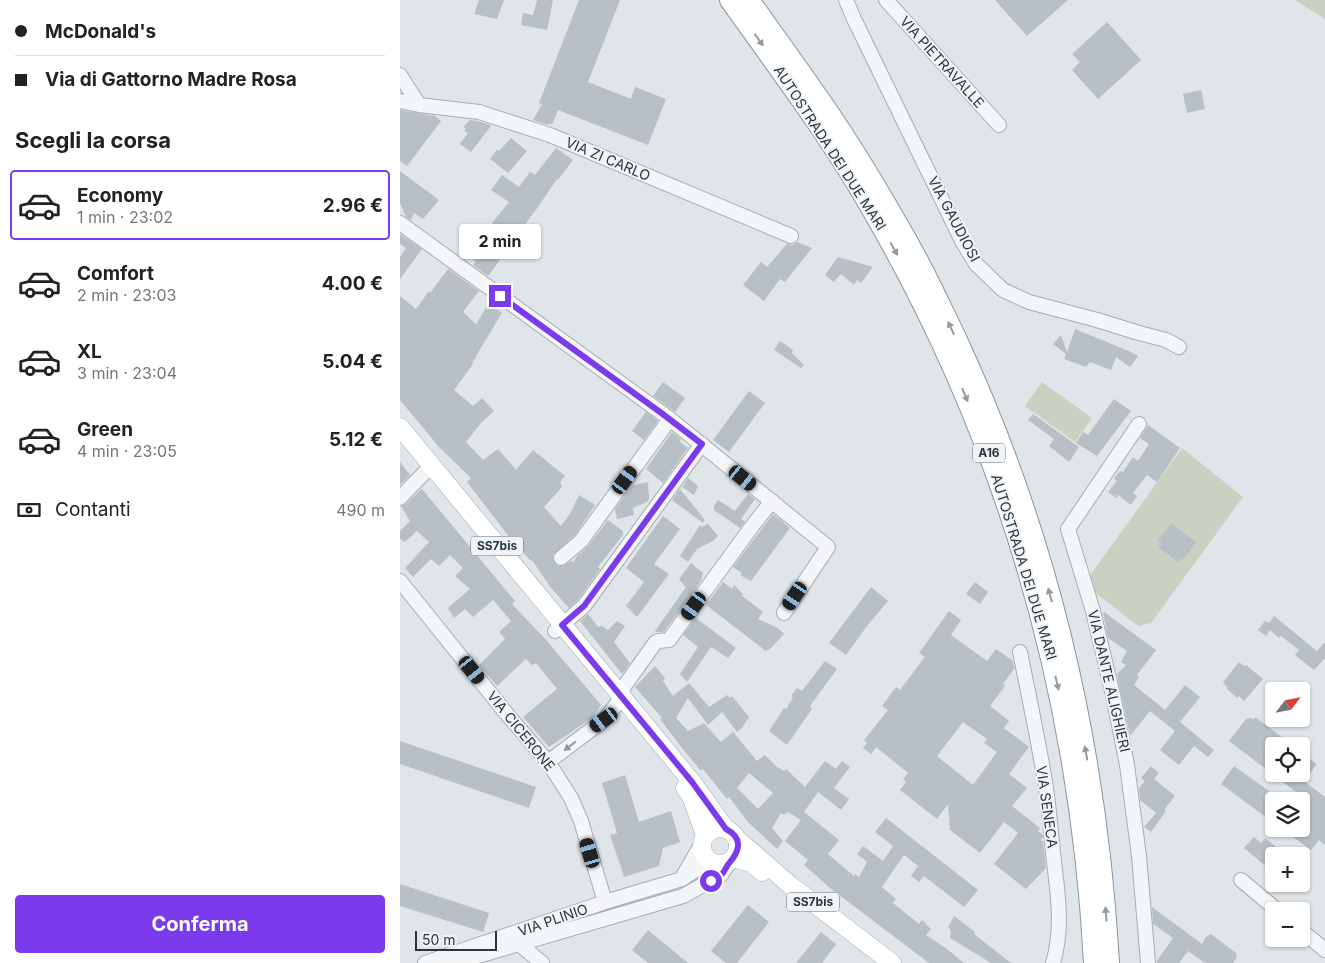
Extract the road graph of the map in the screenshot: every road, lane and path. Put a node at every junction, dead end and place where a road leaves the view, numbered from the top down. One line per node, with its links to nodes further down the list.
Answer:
1 (730, 0): 43 (highway, AUTOSTRADA DEI DUE MARI / A16, one-way to 43)
2 (749, 0): 44 (highway, AUTOSTRADA DEI DUE MARI / A16, one-way to 2)
3 (846, 0): 11 (street, VIA GAUDIOSI)
4 (886, 0): 8 (street, VIA PIETRAVALLE)
5 (400, 75): 7 (street)
6 (400, 101): 7 (street, VIA ZI CARLO)
7 (419, 105): 10 (street, VIA ZI CARLO)
8 (999, 125)
9 (400, 223): 12 (street)
10 (790, 236)
11 (1179, 347)
12 (670, 419): 16 (street); 20 (street)
13 (1139, 424): 45 (street, VIA DANTE ALIGHIERI)
14 (400, 427): 17 (main road, SS7bis)
15 (400, 444): 17 (main road, SS7bis)
16 (702, 444): 19 (street); 23 (street)
17 (428, 470): 18 (street); 23 (main road, SS7bis)
18 (400, 498)
19 (772, 502): 22 (street); 25 (street)
20 (561, 558)
21 (400, 581): 26 (street, VIA CICERONE)
22 (784, 612)
23 (559, 628): 25 (main road, SS7bis)
24 (1020, 652): 42 (street, VIA SENECA)
25 (618, 700): 26 (street, one-way to 26); 27 (main road, SS7bis); 28 (main road, SS7bis)
26 (548, 762): 32 (street, VIA CICERONE)
27 (732, 834): 28 (main road); 29 (main road); 41 (main road, SS7bis)
28 (703, 840): 29 (main road, SS7bis); 30 (street)
29 (721, 861): 30 (street, VIA PLINIO); 35 (street); 40 (main road, SS7bis)
30 (682, 878): 32 (street, VIA PLINIO)
31 (1240, 880): 33 (street)
32 (605, 902): 37 (street, VIA PLINIO)
33 (1267, 902)
34 (1310, 938): 36 (street)
35 (519, 944): 38 (street); 39 (street)
36 (1325, 950)
37 (425, 963)
38 (454, 963)
39 (542, 963)
40 (879, 963)
41 (892, 963)
42 (1053, 963)
43 (1094, 963)
44 (1109, 963)
45 (1148, 963)

